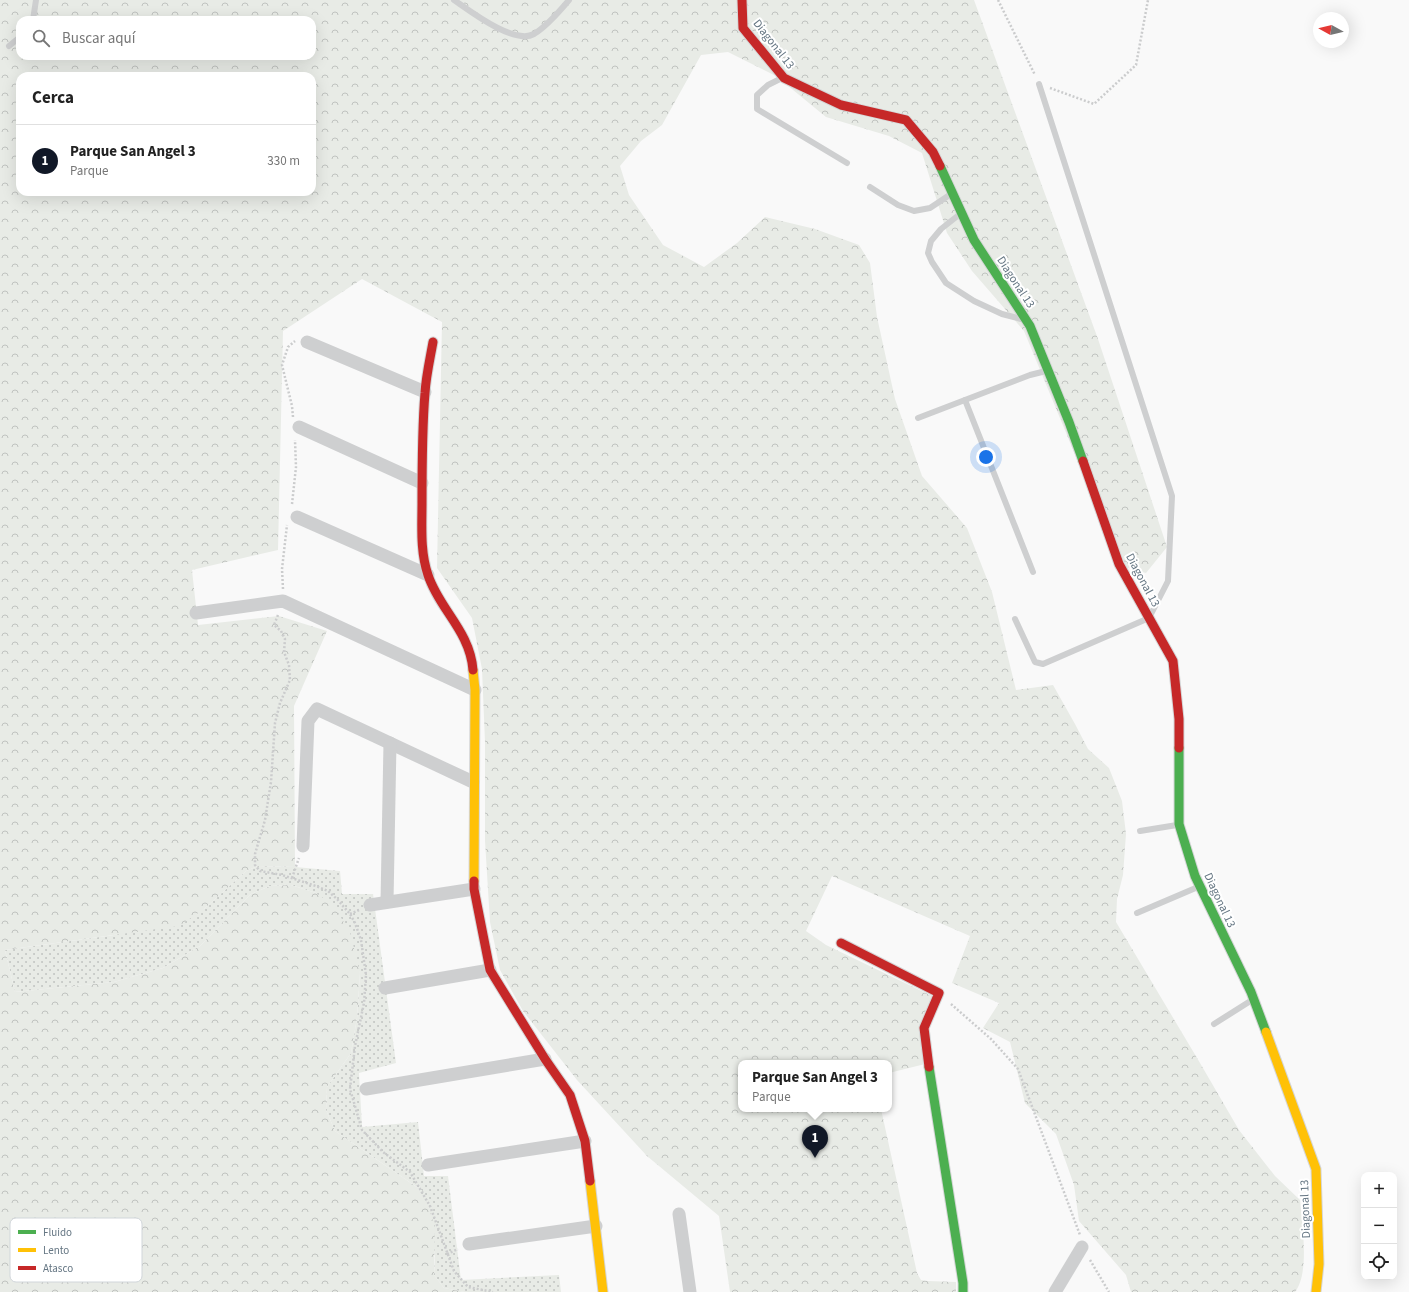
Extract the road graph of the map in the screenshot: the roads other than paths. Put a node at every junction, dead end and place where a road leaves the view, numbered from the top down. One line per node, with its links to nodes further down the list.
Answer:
1 (36, 0): 5 (lane)
2 (454, 0): 3 (lane)
3 (569, 0)
4 (742, 0): 8 (street, Diagonal 13)
5 (34, 16)
6 (16, 40): 7 (lane)
7 (9, 46)
8 (784, 78): 10 (lane); 12 (street, Diagonal 13)
9 (1039, 84): 27 (lane)
10 (847, 162)
11 (870, 187): 12 (lane)
12 (952, 194): 13 (street, Diagonal 13)
13 (962, 213): 14 (street, Diagonal 13); 14 (lane)
14 (1026, 320): 17 (street, Diagonal 13)
15 (308, 342): 18 (street)
16 (433, 342): 18 (street)
17 (1048, 370): 19 (lane); 27 (street, Diagonal 13)
18 (425, 392): 22 (street)
19 (964, 400): 20 (lane); 24 (lane)
20 (918, 418)
21 (296, 427): 22 (street)
22 (422, 483): 25 (street)
23 (291, 516): 25 (street)
24 (1034, 572)
25 (428, 575): 29 (street)
26 (196, 613): 29 (street)
27 (1149, 618): 28 (lane); 32 (street, Diagonal 13)
28 (1015, 619)
29 (475, 690): 31 (street)
30 (390, 742): 31 (street); 34 (street); 37 (street)
31 (473, 782): 36 (street)
32 (1178, 824): 33 (lane); 35 (street, Diagonal 13)
33 (1140, 831)
34 (303, 846)
35 (1200, 886): 39 (lane); 43 (street, Diagonal 13)
36 (474, 889): 37 (street); 41 (street)
37 (387, 902): 38 (street)
38 (370, 905)
39 (1137, 913)
40 (841, 943): 55 (street)
41 (490, 970): 42 (street); 45 (street)
42 (385, 988)
43 (1253, 999): 44 (lane); 57 (street, Diagonal 13)
44 (1214, 1024)
45 (545, 1059): 46 (street); 47 (street)
46 (366, 1089)
47 (585, 1142): 48 (street); 50 (street)
48 (428, 1165)
49 (679, 1214): 54 (street)
50 (596, 1226): 51 (street); 53 (street)
51 (469, 1244)
52 (1082, 1247): 56 (street)
53 (603, 1292)
54 (690, 1292)
55 (964, 1292)
56 (1055, 1292)
57 (1316, 1292)

